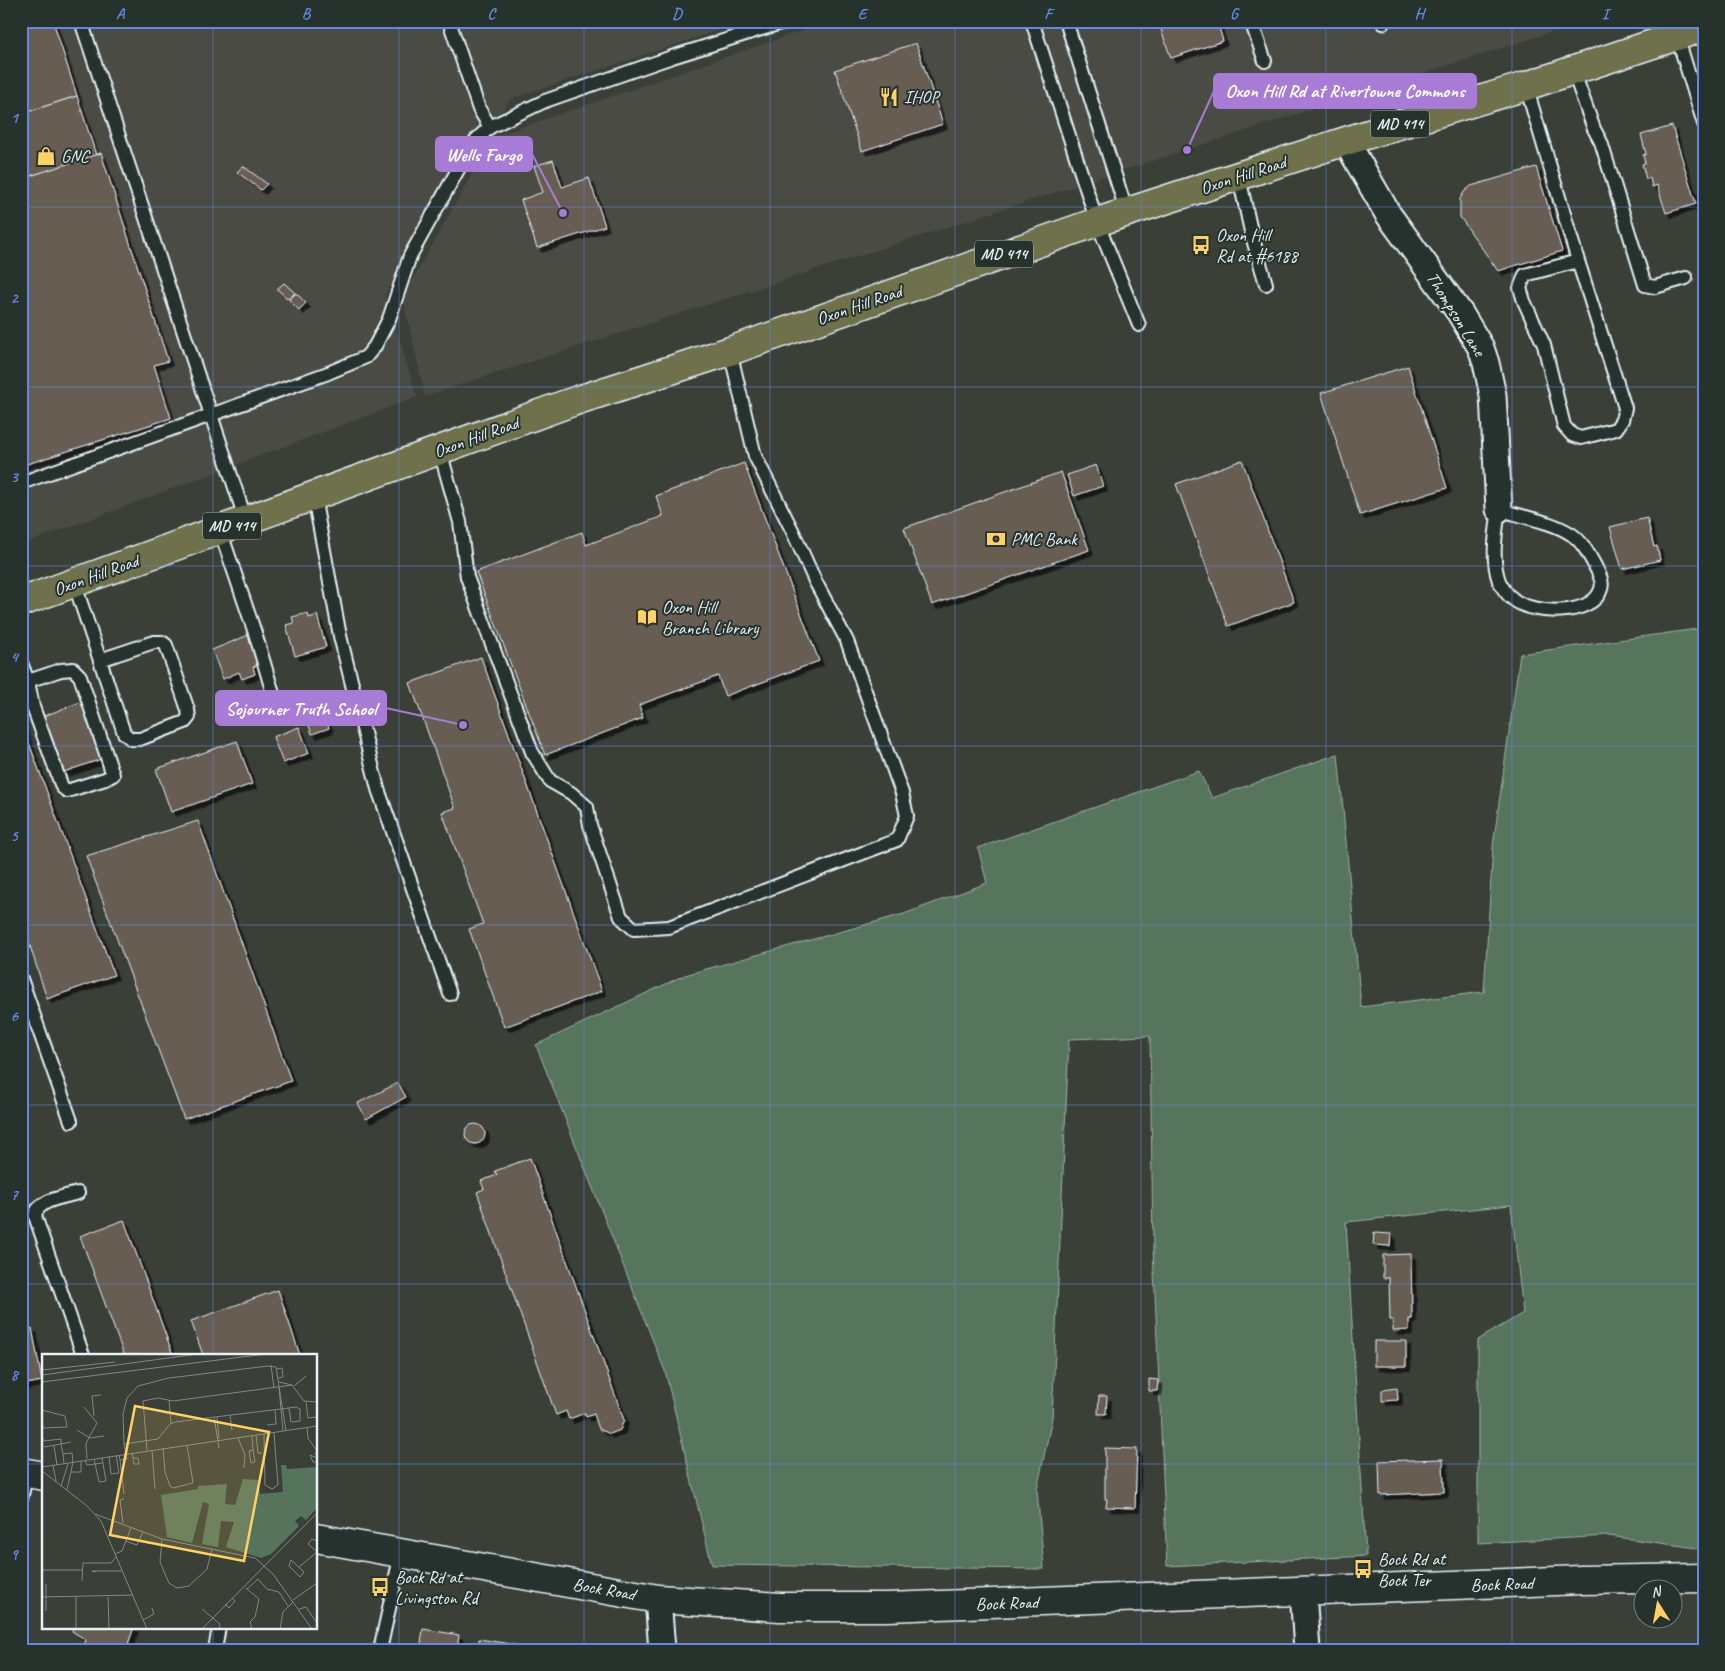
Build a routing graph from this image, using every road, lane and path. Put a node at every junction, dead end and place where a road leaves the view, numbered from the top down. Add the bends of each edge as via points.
1 (81, 21) edge
2 (449, 21) edge
3 (787, 21) edge
4 (1032, 21) edge
5 (1066, 21) edge
6 (1251, 21) edge
7 (1704, 27) edge
8 (1677, 36) junction
9 (1265, 61) dead end
10 (1573, 70) junction
11 (1526, 86) junction
12 (1704, 124) edge
13 (490, 127) junction
14 (1346, 141) junction
15 (1239, 177) junction
16 (1127, 213) junction
17 (1097, 222) junction
18 (1578, 261) junction
19 (1686, 278) dead end
20 (1266, 284) dead end
21 (1139, 325) dead end
22 (730, 350) junction
23 (212, 414) junction
24 (440, 450) junction
25 (21, 483) edge
26 (314, 497) junction
27 (1499, 509) junction
28 (246, 521) junction
29 (220, 530) junction
30 (74, 582) junction
31 (21, 602) edge
32 (100, 660) junction
33 (21, 663) edge
34 (25, 682) edge
35 (272, 690) dead end
36 (21, 979) edge
37 (450, 994) dead end
38 (71, 1121) dead end
39 (78, 1193) dead end
40 (83, 1354) edge
41 (31, 1474) edge
42 (21, 1499) edge
43 (318, 1538) edge
44 (401, 1553) junction
45 (1704, 1578) edge
46 (1303, 1591) junction
47 (658, 1599) junction
48 (219, 1628) edge
49 (214, 1650) edge
50 (380, 1650) edge
51 (662, 1650) edge
52 (1307, 1650) edge

1 - 23 lane
2 - 13 lane via 479,109
3 - 13 lane via 545,101
4 - 17 lane
5 - 16 lane
6 - 9 lane
7 - 8 main road, Oxon Hill Road / MD 414
8 - 10 main road, Oxon Hill Road / MD 414
8 - 12 lane
10 - 11 main road, Oxon Hill Road / MD 414
10 - 19 lane via 1601,142 1645,285 1655,287
11 - 14 main road, Oxon Hill Road / MD 414
11 - 18 lane
13 - 23 lane via 477,139 460,166 410,256 389,319 366,357
14 - 15 main road, Oxon Hill Road / MD 414
14 - 27 street, Thompson Lane via 1388,214 1481,348 1494,404
15 - 16 main road, Oxon Hill Road / MD 414
15 - 20 lane
16 - 17 main road, Oxon Hill Road / MD 414
17 - 21 lane
17 - 22 main road, Oxon Hill Road / MD 414
18 - 18 lane via 1525,275 1520,288 1544,345 1564,426 1572,435 1581,438 1616,428 1625,408
22 - 24 main road, Oxon Hill Road / MD 414
22 - 24 lane via 755,456 847,641 902,793 906,816 897,840 669,927 634,929 621,917 587,807 571,793 550,782 532,752 467,577 460,522
23 - 25 lane
23 - 28 lane
24 - 26 main road, Oxon Hill Road / MD 414
26 - 28 main road, Oxon Hill Road / MD 414
26 - 37 lane via 340,636 378,789
27 - 27 lane via 1555,525 1573,534 1600,576 1602,588 1596,597 1584,606 1568,610 1531,608 1513,600 1499,581 1495,562
28 - 29 main road, Oxon Hill Road / MD 414
29 - 30 main road, Oxon Hill Road / MD 414
29 - 35 lane
30 - 31 main road, Oxon Hill Road / MD 414
30 - 32 lane
32 - 32 lane via 124,733 131,739 140,739 185,722 188,710 166,645 162,642
33 - 34 lane
34 - 34 lane via 61,670 73,669 80,676 112,775 68,791 62,787
36 - 38 lane
39 - 40 lane via 41,1205 35,1216
41 - 42 lane
43 - 44 main road, Bock Road
44 - 47 main road, Bock Road
44 - 50 lane
45 - 46 main road, Bock Road
46 - 47 main road, Bock Road via 888,1607 780,1606
46 - 52 street
47 - 51 street
48 - 49 lane

